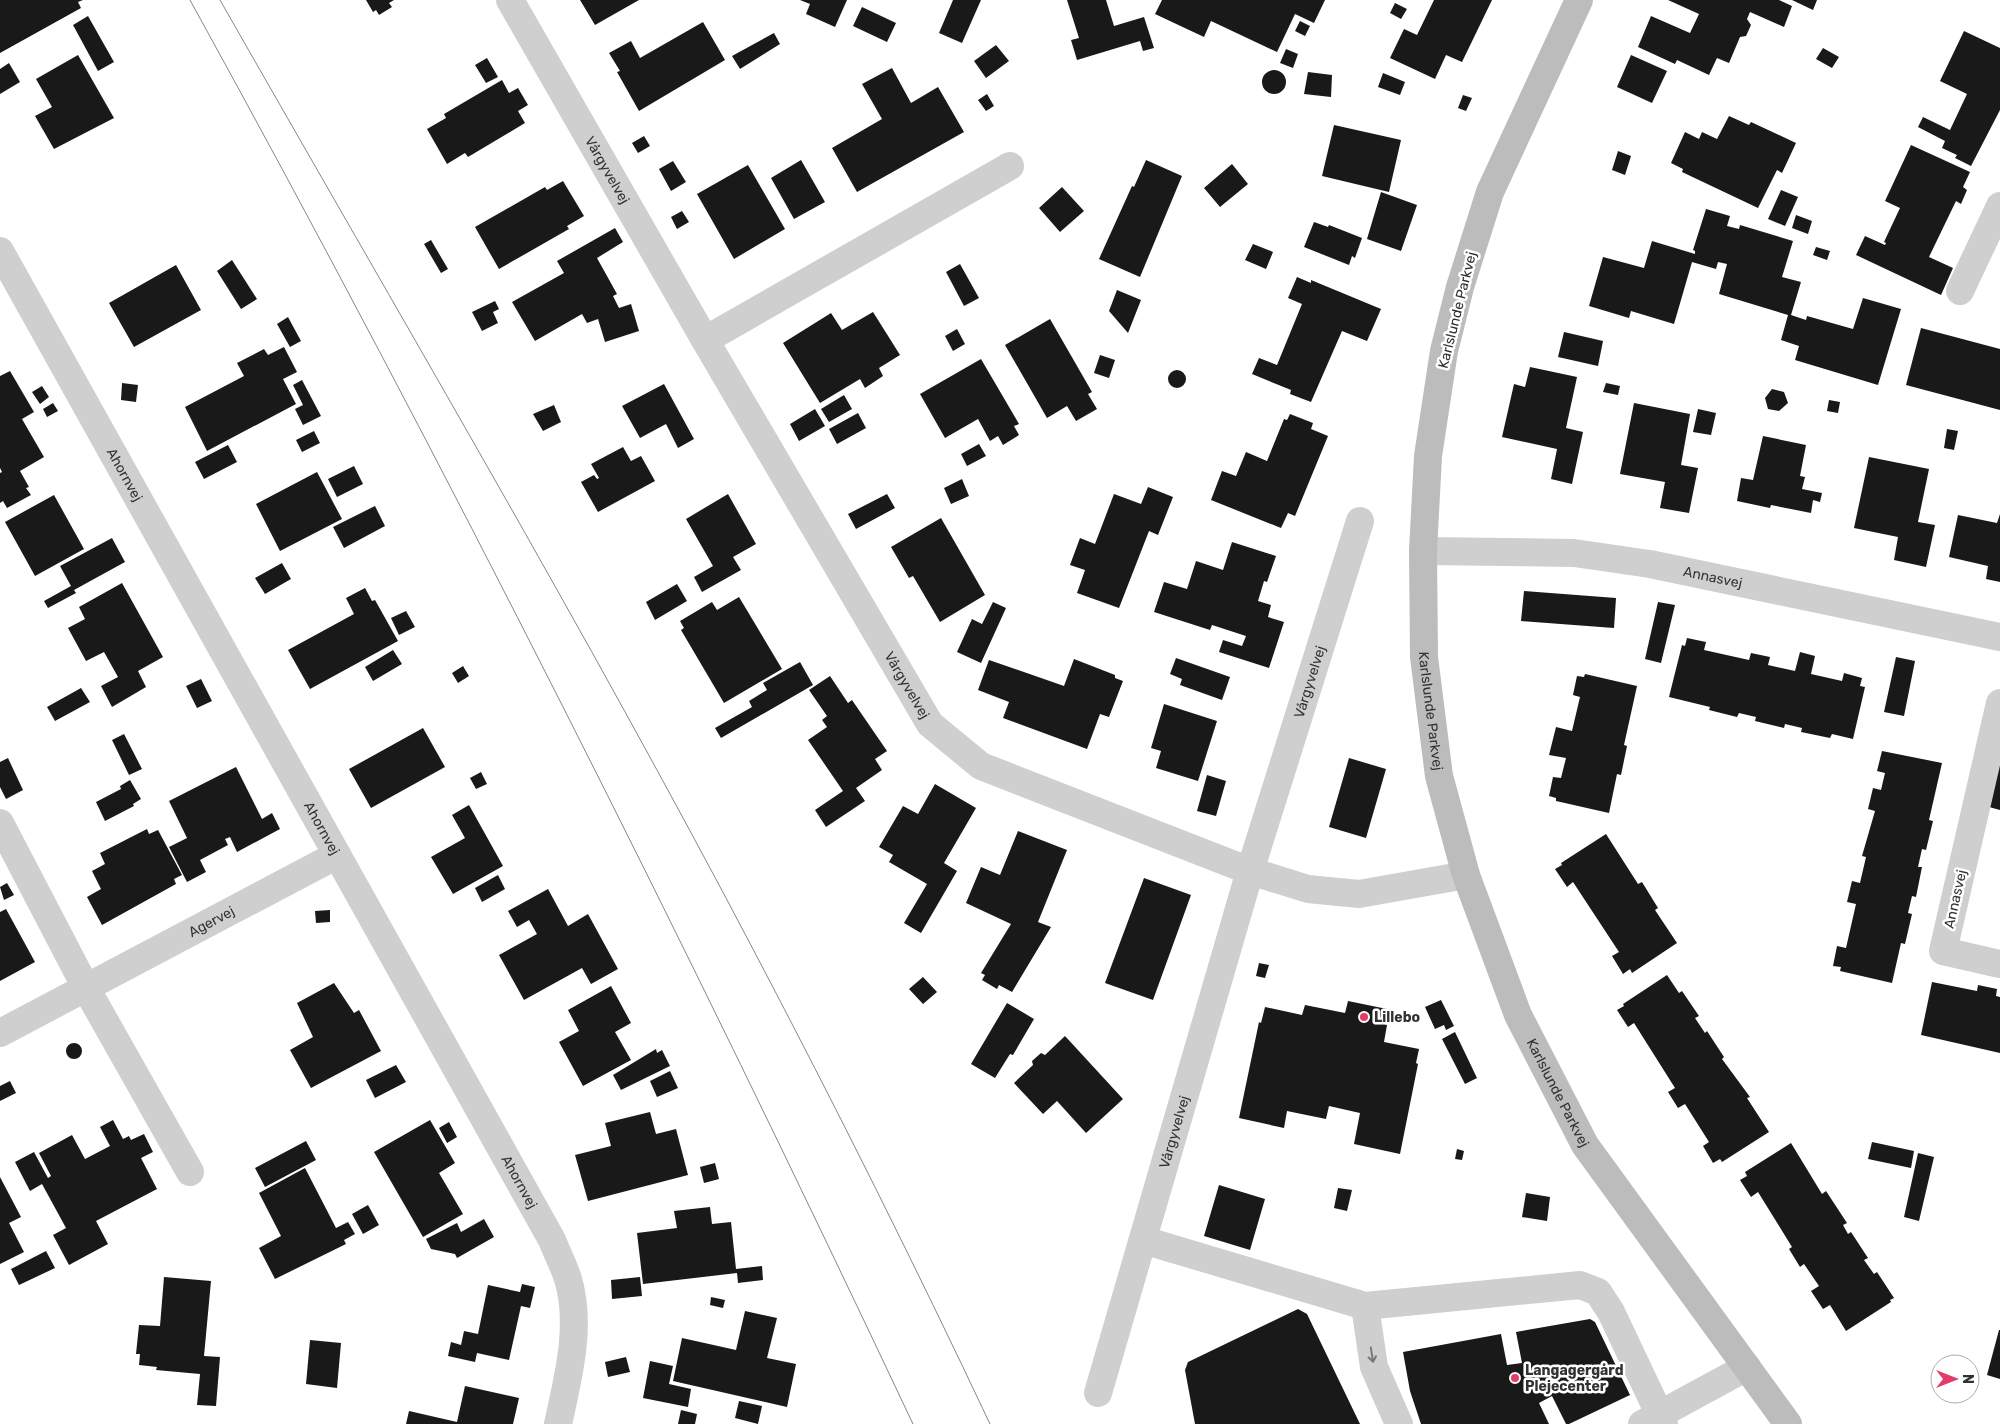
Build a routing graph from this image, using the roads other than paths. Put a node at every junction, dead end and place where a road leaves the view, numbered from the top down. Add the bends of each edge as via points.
1 (510, 0) edge
2 (1579, 0) edge
3 (1010, 166) dead end
4 (2000, 206) edge
5 (2, 258) edge
6 (1960, 291) dead end
7 (705, 340) junction
8 (1360, 521) dead end
9 (1423, 551) junction
10 (2000, 636) edge
11 (2000, 703) edge
12 (0, 823) edge
13 (337, 855) junction
14 (1250, 871) junction
15 (1466, 876) junction
16 (2000, 964) edge
17 (86, 988) junction
18 (0, 1033) edge
19 (190, 1172) dead end
20 (1143, 1240) junction
21 (1365, 1306) junction
22 (1747, 1367) junction
23 (1098, 1393) dead end
24 (1655, 1421) edge
25 (558, 1424) edge
26 (1399, 1424) edge
27 (1788, 1424) edge

1 - 7 street, Vårgyvelvej
2 - 9 street, Karlslunde Parkvej via 1490,192 1460,287 1444,351 1428,456
3 - 7 street
4 - 6 street
5 - 13 street, Ahornvej
7 - 14 street, Vårgyvelvej via 930,724 981,766
8 - 14 street, Vårgyvelvej
9 - 10 street, Annasvej via 1574,553 1650,564
9 - 15 street, Karlslunde Parkvej via 1424,657 1439,776
11 - 16 street, Annasvej via 1943,951
12 - 17 street
13 - 17 street, Agervej
13 - 25 street, Ahornvej via 552,1240 568,1280 573,1320 571,1365
14 - 15 street, Vårgyvelvej via 1308,889 1359,894
14 - 20 street, Vårgyvelvej
15 - 22 street, Karlslunde Parkvej via 1518,1015 1585,1145
17 - 18 street, Agervej
17 - 19 street
20 - 21 street
20 - 23 street, Vårgyvelvej
21 - 24 street via 1580,1285 1598,1292 1611,1312
21 -> 26 street via 1374,1367
22 - 24 street
22 - 27 street, Karlslunde Parkvej

